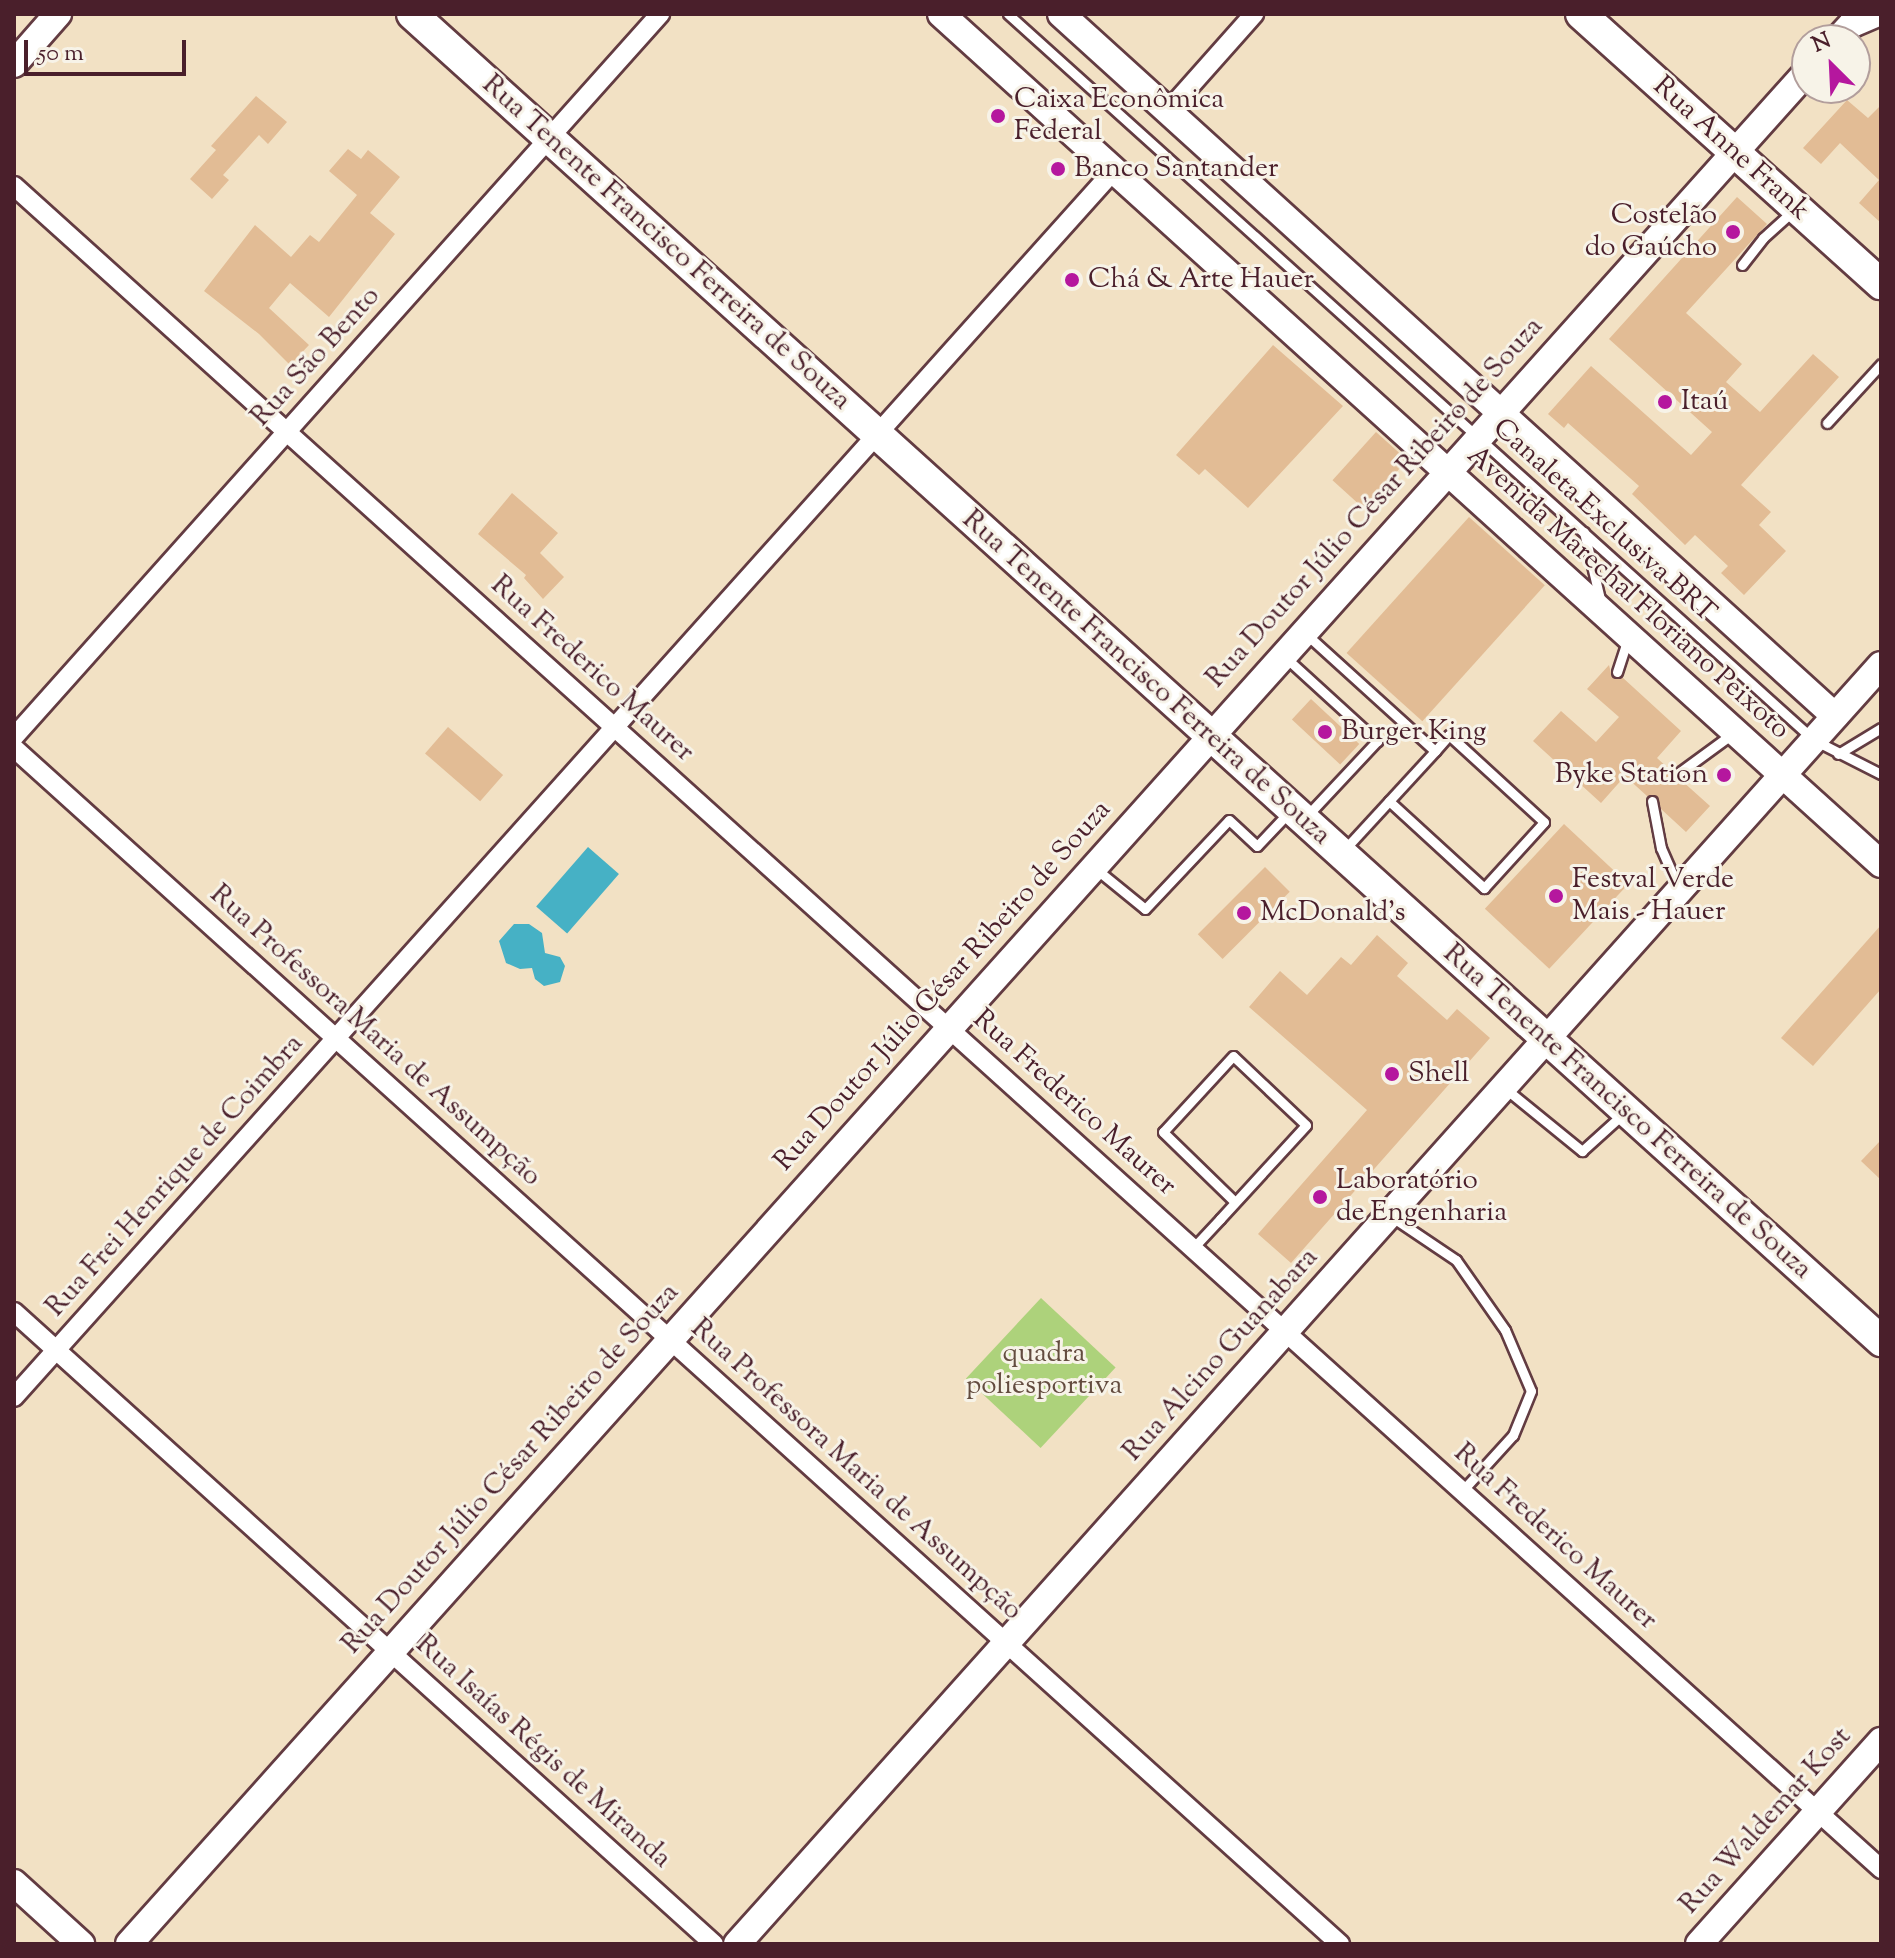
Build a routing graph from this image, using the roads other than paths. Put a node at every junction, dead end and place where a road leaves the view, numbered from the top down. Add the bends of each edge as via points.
1 (58, 14) edge
2 (412, 14) edge
3 (660, 14) edge
4 (941, 14) edge
5 (1008, 14) edge
6 (1061, 14) edge
7 (1254, 14) edge
8 (1581, 14) edge
9 (14, 64) edge
10 (1791, 89) edge
11 (1168, 111) junction
12 (549, 138) junction
13 (1733, 151) junction
14 (1114, 170) junction
15 (14, 186) edge
16 (1796, 208) junction
17 (1742, 265) dead end
18 (1881, 284) edge
19 (1881, 364) edge
20 (1500, 412) junction
21 (1827, 423) dead end
22 (287, 432) junction
23 (877, 435) junction
24 (1477, 437) junction
25 (1446, 471) junction
26 (1584, 532) junction
27 (1603, 613) junction
28 (1303, 631) junction
29 (1629, 636) junction
30 (1283, 654) junction
31 (1881, 665) edge
32 (1617, 672) dead end
33 (1841, 698) junction
34 (614, 727) junction
35 (1881, 728) edge
36 (1735, 732) junction
37 (1210, 735) junction
38 (14, 737) edge
39 (1814, 740) junction
40 (14, 748) edge
41 (1435, 751) junction
42 (1838, 754) junction
43 (1864, 768) junction
44 (1881, 774) edge
45 (1676, 775) dead end
46 (1782, 775) junction
47 (1881, 784) edge
48 (1389, 801) junction
49 (1652, 801) dead end
50 (1298, 814) junction
51 (1341, 854) junction
52 (1881, 864) edge
53 (1093, 867) junction
54 (1679, 891) junction
55 (948, 1028) junction
56 (336, 1038) junction
57 (1546, 1039) junction
58 (1503, 1087) junction
59 (1626, 1111) junction
60 (1235, 1202) junction
61 (1389, 1215) junction
62 (1193, 1248) junction
63 (14, 1312) edge
64 (1285, 1331) junction
65 (670, 1339) junction
66 (1881, 1341) edge
67 (56, 1350) junction
68 (14, 1397) edge
69 (1462, 1491) junction
70 (1006, 1643) junction
71 (390, 1652) junction
72 (1881, 1741) edge
73 (1818, 1811) junction
74 (1881, 1869) edge
75 (14, 1883) edge
76 (81, 1944) edge
77 (129, 1944) edge
78 (714, 1944) edge
79 (737, 1944) edge
80 (1340, 1944) edge
81 (1699, 1944) edge

1 - 9 main road
2 - 12 main road, Rua Tenente Francisco Ferreira de Souza
3 - 12 street, Rua São Bento
4 - 14 main road, Avenida Marechal Floriano Peixoto
5 - 24 lane, Canaleta Exclusiva BRT
6 - 11 main road, Avenida Marechal Floriano Peixoto
7 - 11 street
8 - 13 main road, Rua Anne Frank
10 - 13 main road, Rua Doutor Júlio César Ribeiro de Souza
11 - 20 main road, Avenida Marechal Floriano Peixoto
12 - 22 street, Rua São Bento
12 - 23 main road, Rua Tenente Francisco Ferreira de Souza
13 - 16 main road, Rua Anne Frank
13 - 20 main road, Rua Doutor Júlio César Ribeiro de Souza
14 - 23 street, Rua Frei Henrique de Coimbra
14 - 25 main road, Avenida Marechal Floriano Peixoto
15 - 22 street, Rua Frederico Maurer
16 - 17 lane
16 - 18 main road, Rua Anne Frank
19 - 21 lane
20 - 24 main road, Rua Doutor Júlio César Ribeiro de Souza
20 - 33 main road, Avenida Marechal Floriano Peixoto
22 - 34 street, Rua Frederico Maurer
22 - 38 street, Rua São Bento
23 - 34 street, Rua Frei Henrique de Coimbra
23 - 37 main road, Rua Tenente Francisco Ferreira de Souza
24 - 25 main road, Rua Doutor Júlio César Ribeiro de Souza
24 - 26 lane, Canaleta Exclusiva BRT
25 - 27 main road, Avenida Marechal Floriano Peixoto
25 - 28 main road, Rua Doutor Júlio César Ribeiro de Souza
26 - 27 lane
26 - 39 lane, Canaleta Exclusiva BRT
27 - 29 main road, Avenida Marechal Floriano Peixoto
28 - 30 main road, Rua Doutor Júlio César Ribeiro de Souza
28 - 41 lane
29 - 32 lane
29 - 36 main road, Avenida Marechal Floriano Peixoto
30 - 37 main road, Rua Doutor Júlio César Ribeiro de Souza
30 - 50 lane via 1377,741
31 - 33 main road, Rua Alcino Guanabara
33 - 39 main road, Rua Alcino Guanabara
34 - 55 street, Rua Frederico Maurer
34 - 56 street, Rua Frei Henrique de Coimbra
35 - 42 lane
36 - 45 lane
36 - 46 main road, Avenida Marechal Floriano Peixoto
37 - 50 main road, Rua Tenente Francisco Ferreira de Souza
37 - 53 main road, Rua Doutor Júlio César Ribeiro de Souza
39 - 42 lane, Canaleta Exclusiva BRT
39 - 46 main road, Rua Alcino Guanabara
40 - 56 street, Rua Professora Maria de Assumpção
41 - 48 lane
41 - 48 lane via 1449,735 1544,822 1484,888
42 - 43 lane, Canaleta Exclusiva BRT
43 - 44 lane
43 - 47 lane
46 - 52 main road, Avenida Marechal Floriano Peixoto
46 - 54 main road, Rua Alcino Guanabara
48 - 51 lane
49 - 54 lane via 1661,848
50 - 51 main road, Rua Tenente Francisco Ferreira de Souza
50 - 53 lane via 1257,846 1229,820 1145,909
51 - 57 main road, Rua Tenente Francisco Ferreira de Souza
53 - 55 main road, Rua Doutor Júlio César Ribeiro de Souza
54 - 57 main road, Rua Alcino Guanabara
55 - 62 street, Rua Frederico Maurer
55 - 65 main road, Rua Doutor Júlio César Ribeiro de Souza
56 - 65 street, Rua Professora Maria de Assumpção
56 - 67 street, Rua Frei Henrique de Coimbra
57 - 58 main road, Rua Alcino Guanabara
57 - 59 main road, Rua Tenente Francisco Ferreira de Souza
58 - 59 lane via 1582,1151
58 - 61 main road, Rua Alcino Guanabara
59 - 66 main road, Rua Tenente Francisco Ferreira de Souza
60 - 60 lane via 1306,1125 1233,1056 1163,1132
60 - 62 lane
61 - 64 main road, Rua Alcino Guanabara
61 - 69 lane via 1456,1260 1505,1330 1531,1391 1513,1435
62 - 64 street, Rua Frederico Maurer
63 - 67 street, Rua Isaías Régis de Miranda
64 - 69 street, Rua Frederico Maurer
64 - 70 main road, Rua Alcino Guanabara
65 - 70 street, Rua Professora Maria de Assumpção
65 - 71 main road, Rua Doutor Júlio César Ribeiro de Souza
67 - 68 street, Rua Frei Henrique de Coimbra
67 - 71 street, Rua Isaías Régis de Miranda
69 - 73 street, Rua Frederico Maurer
70 - 79 main road, Rua Alcino Guanabara
70 - 80 street, Rua Professora Maria de Assumpção
71 - 77 main road, Rua Doutor Júlio César Ribeiro de Souza
71 - 78 street, Rua Isaías Régis de Miranda
72 - 73 main road, Rua Waldemar Kost
73 - 74 street, Rua Frederico Maurer
73 - 81 main road, Rua Waldemar Kost
75 - 76 main road

